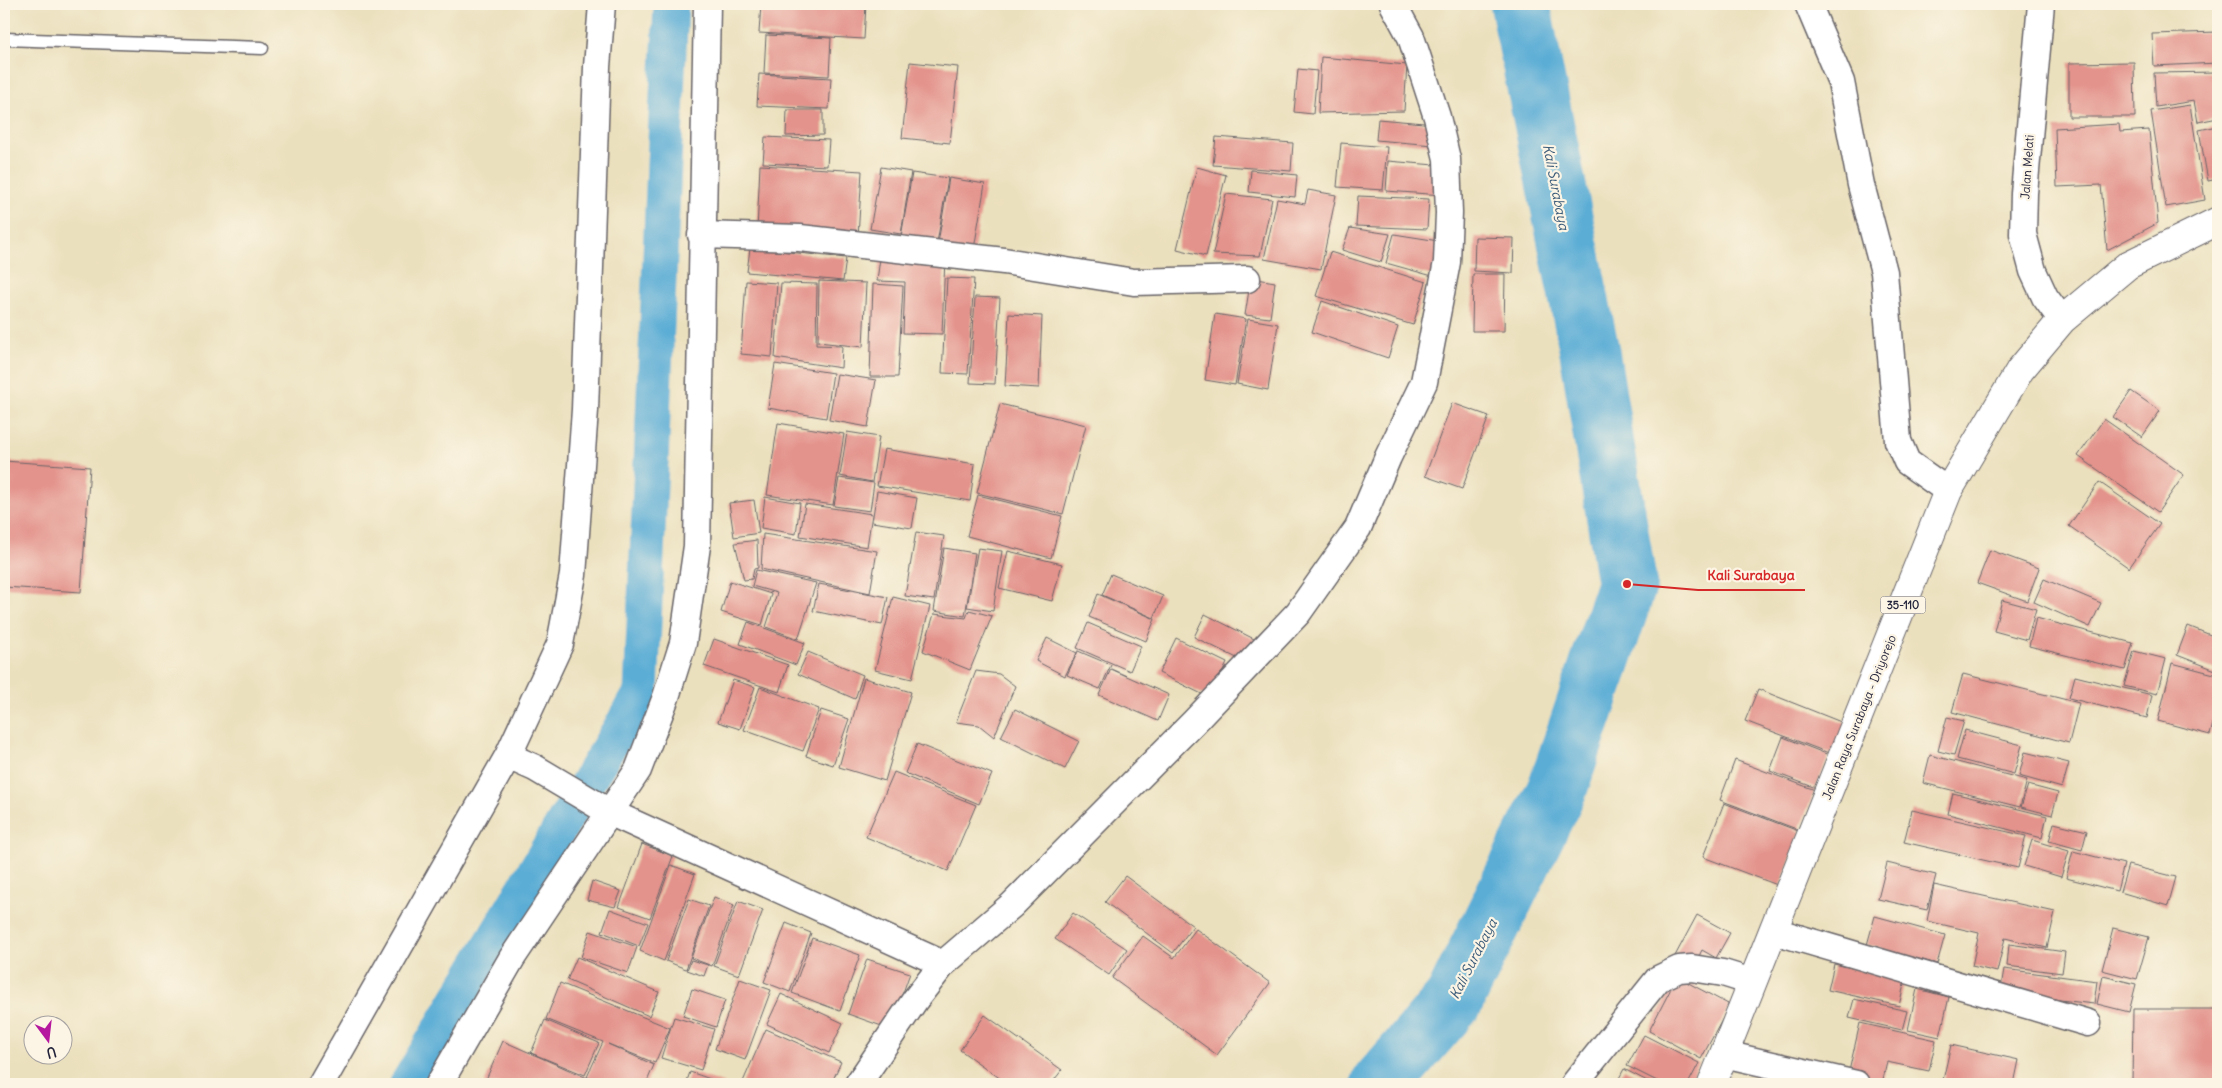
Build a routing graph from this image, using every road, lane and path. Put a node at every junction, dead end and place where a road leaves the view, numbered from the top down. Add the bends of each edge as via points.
1 (602, 4) edge
2 (706, 4) edge
3 (1393, 4) edge
4 (1808, 4) edge
5 (2041, 4) edge
6 (4, 39) edge
7 (262, 48) dead end
8 (2218, 221) edge
9 (701, 235) junction
10 (1247, 280) dead end
11 (2062, 320) junction
12 (1948, 491) junction
13 (508, 756) junction
14 (600, 808) junction
15 (1774, 931) junction
16 (943, 964) junction
17 (1752, 982) junction
18 (2088, 1023) dead end
19 (1724, 1054) junction
20 (321, 1084) edge
21 (439, 1084) edge
22 (858, 1084) edge
23 (1574, 1084) edge
24 (1712, 1084) edge
25 (1856, 1084) edge

1 - 13 street via 585,410 573,575 560,644
2 - 9 street
3 - 16 street via 1411,37 1437,118 1447,159 1450,213 1446,262 1424,382 1358,528 1298,613 1012,905
4 - 12 street via 1841,82 1884,272 1898,441 1907,462
5 - 11 street, Jalan Melati via 2024,193 2024,234 2033,271 2045,298
6 - 7 lane
8 - 11 main road, Jalan Raya Surabaya - Driyorejo / 35-110 via 2128,265
9 - 10 street via 800,238 1004,261 1134,282
9 - 14 street via 697,546 683,643 638,770
11 - 12 main road, Jalan Raya Surabaya - Driyorejo / 35-110 via 2020,370
12 - 15 main road, Jalan Raya Surabaya - Driyorejo / 35-110
13 - 14 street
13 - 20 street
14 - 16 street
14 - 21 street
15 - 17 main road, Jalan Raya Surabaya - Driyorejo / 35-110
15 - 18 street
16 - 22 street
17 - 19 main road, Jalan Raya Surabaya - Driyorejo / 35-110
17 - 23 street via 1692,968 1668,973 1650,987
19 - 24 main road, Jalan Raya Surabaya - Driyorejo / 35-110
19 - 25 street

